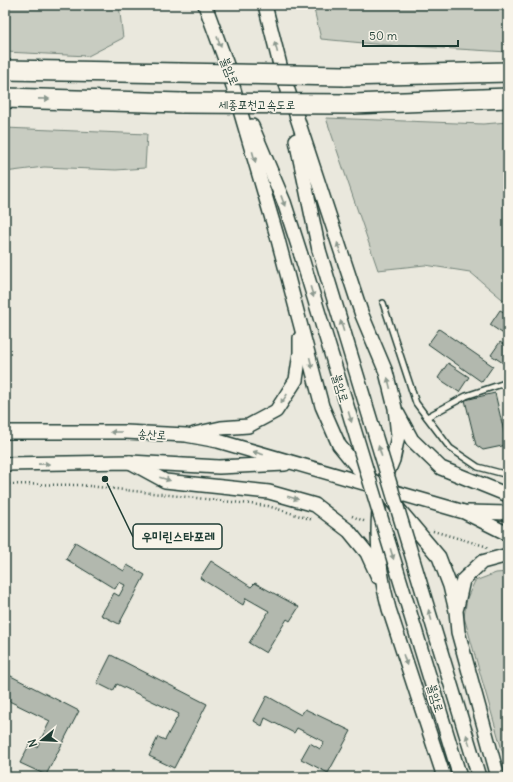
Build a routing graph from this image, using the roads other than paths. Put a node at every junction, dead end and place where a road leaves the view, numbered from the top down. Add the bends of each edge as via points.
1 (206, 5) edge
2 (266, 5) edge
3 (227, 66) junction
4 (5, 70) edge
5 (508, 72) edge
6 (284, 78) junction
7 (5, 98) edge
8 (508, 98) edge
9 (383, 303) dead end
10 (301, 322) junction
11 (508, 382) edge
12 (395, 408) junction
13 (427, 417) junction
14 (5, 432) edge
15 (186, 435) junction
16 (130, 462) junction
17 (5, 464) edge
18 (295, 464) junction
19 (508, 475) edge
20 (381, 488) junction
21 (508, 495) edge
22 (464, 512) junction
23 (508, 513) edge
24 (508, 534) edge
25 (508, 555) edge
26 (382, 585) junction
27 (456, 611) junction
28 (444, 777) edge
29 (460, 777) edge
30 (479, 777) edge
31 (498, 777) edge

1 -> 3 street, 불암로
6 -> 2 street, 불암로
3 -> 10 street
3 -> 29 street, 불암로, bridge via 284,202
4 - 5 highway, bridge via 344,76
12 -> 6 street via 386,372 362,315
30 -> 6 street, 불암로, bridge via 319,250
7 -> 8 highway, 세종포천고속도로, bridge via 353,104
9 - 13 lane via 416,403
10 -> 15 street via 296,380 276,412 248,426
10 -> 20 street via 322,406 340,445 357,467
11 - 13 lane via 466,396
12 - 20 street via 398,436 393,460
12 - 21 street via 412,440 441,468
13 - 19 lane via 450,448 478,467
15 -> 14 street, 송산로 via 126,432
18 -> 15 street, 송산로 via 218,441
17 -> 16 street, 송산로
16 - 18 street, 송산로 via 219,468
16 -> 26 street via 165,481 269,492 315,505 349,531 366,553
18 - 20 street, 송산로
20 - 22 street, 송산로
20 - 26 street via 377,527
20 - 27 street via 439,557
22 - 23 street, 송산로
22 - 24 street, 송산로
25 - 27 street via 482,562 463,580
26 -> 28 street
27 - 31 street via 458,632

